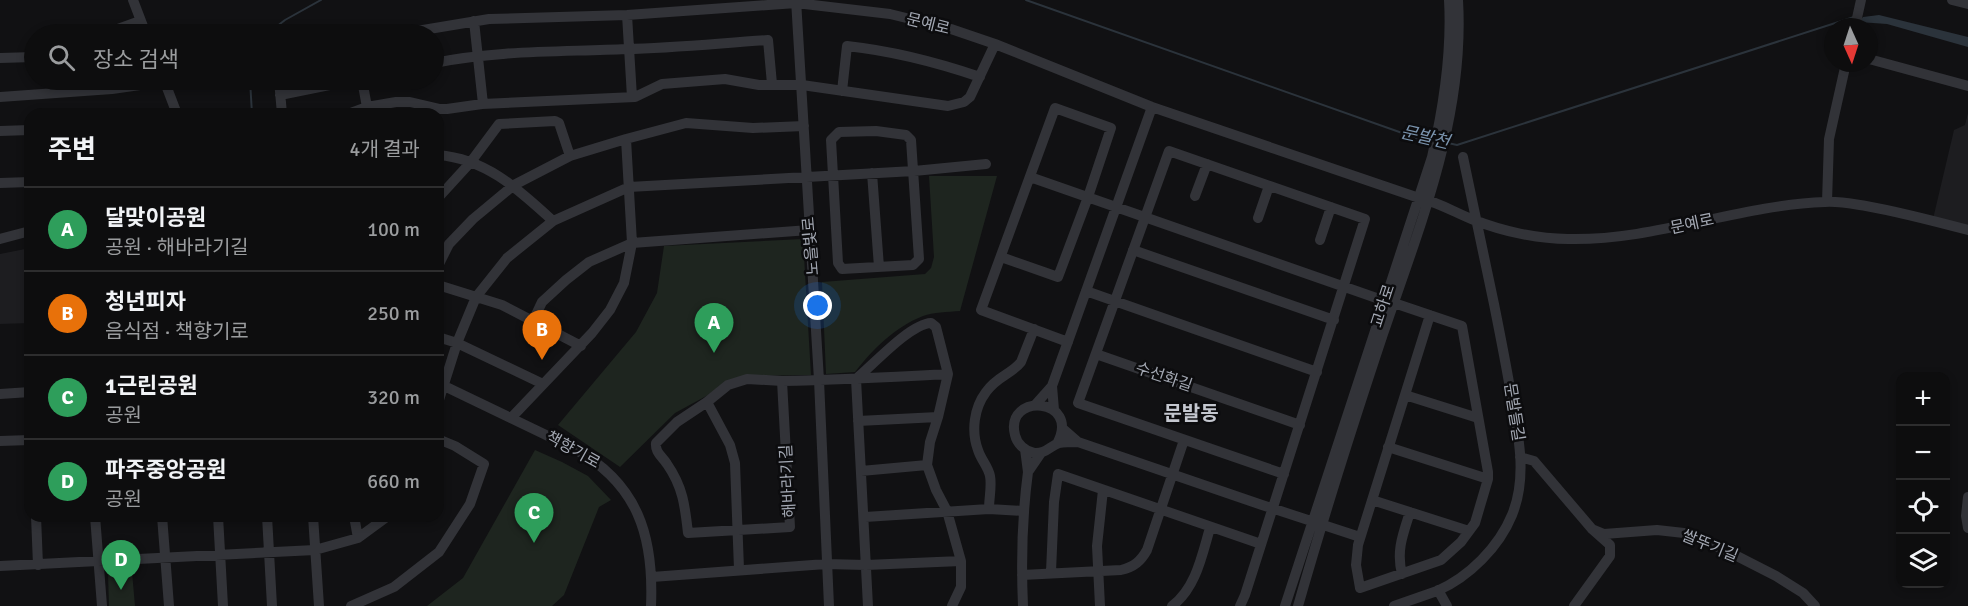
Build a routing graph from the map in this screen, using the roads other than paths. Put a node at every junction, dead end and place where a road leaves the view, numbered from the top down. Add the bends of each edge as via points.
1 (133, 0) edge
2 (1449, 0) edge
3 (1458, 0) edge
4 (1861, 0) edge
5 (1952, 0) edge
6 (796, 2) edge
7 (1968, 4) edge
8 (627, 15) junction
9 (1857, 18) edge
10 (140, 21) junction
11 (474, 21) junction
12 (132, 24) edge
13 (141, 24) edge
14 (444, 26) edge
15 (995, 44) junction
16 (629, 49) junction
17 (477, 56) junction
18 (24, 57) edge
19 (0, 58) edge
20 (444, 61) edge
21 (1878, 61) edge
22 (1844, 72) edge
23 (980, 77) junction
24 (772, 84) junction
25 (802, 85) junction
26 (1968, 86) edge
27 (98, 90) edge
28 (171, 90) edge
29 (280, 90) edge
30 (305, 90) edge
31 (364, 90) edge
32 (842, 91) junction
33 (280, 95) junction
34 (0, 97) edge
35 (632, 97) junction
36 (483, 104) junction
37 (367, 107) joint
38 (1152, 107) junction
39 (175, 108) edge
40 (281, 108) edge
41 (435, 108) edge
42 (444, 109) edge
43 (804, 126) junction
44 (1443, 129) junction
45 (24, 130) edge
46 (0, 131) edge
47 (626, 139) junction
48 (444, 156) edge
49 (570, 156) junction
50 (1463, 157) dead end
51 (470, 163) junction
52 (986, 164) dead end
53 (1207, 164) junction
54 (914, 171) junction
55 (872, 174) junction
56 (834, 176) junction
57 (1030, 177) junction
58 (806, 178) junction
59 (24, 182) edge
60 (0, 183) edge
61 (514, 185) junction
62 (1269, 186) junction
63 (629, 187) junction
64 (444, 191) edge
65 (1195, 196) dead end
66 (1088, 197) junction
67 (1424, 199) junction
68 (1827, 202) junction
69 (1117, 207) junction
70 (1331, 207) junction
71 (1145, 217) junction
72 (1258, 218) dead end
73 (553, 221) junction
74 (1477, 221) junction
75 (810, 230) junction
76 (1968, 230) edge
77 (24, 233) edge
78 (0, 239) edge
79 (1320, 240) dead end
80 (444, 242) edge
81 (632, 243) junction
82 (1133, 250) junction
83 (1001, 257) junction
84 (879, 267) junction
85 (1344, 286) junction
86 (444, 287) edge
87 (1086, 291) junction
88 (476, 297) junction
89 (1114, 302) junction
90 (1389, 302) junction
91 (1430, 315) junction
92 (1334, 320) junction
93 (533, 321) junction
94 (1034, 329) junction
95 (444, 339) edge
96 (1068, 342) junction
97 (457, 343) junction
98 (581, 346) junction
99 (1096, 354) junction
100 (1317, 372) junction
101 (948, 374) junction
102 (444, 376) edge
103 (856, 379) junction
104 (819, 380) junction
105 (782, 381) junction
106 (543, 384) junction
107 (444, 385) edge
108 (1052, 386) junction
109 (24, 392) edge
110 (0, 394) edge
111 (1405, 395) junction
112 (707, 402) junction
113 (1035, 405) junction
114 (1054, 410) junction
115 (512, 417) junction
116 (938, 417) junction
117 (1478, 418) junction
118 (858, 421) junction
119 (1300, 425) junction
120 (1062, 428) junction
121 (24, 440) edge
122 (0, 441) edge
123 (444, 441) edge
124 (1184, 441) junction
125 (1078, 442) junction
126 (1057, 444) junction
127 (1388, 447) junction
128 (1025, 449) junction
129 (1041, 453) junction
130 (1520, 457) junction
131 (927, 465) junction
132 (861, 471) junction
133 (1028, 472) junction
134 (1173, 474) junction
135 (1284, 474) junction
136 (1488, 480) junction
137 (1103, 490) junction
138 (1968, 497) edge
139 (1372, 500) junction
140 (989, 509) junction
141 (1272, 509) junction
142 (1161, 510) junction
143 (948, 511) junction
144 (1023, 512) junction
145 (1410, 512) junction
146 (865, 517) junction
147 (36, 522) edge
148 (95, 522) edge
149 (162, 522) edge
150 (218, 522) edge
151 (267, 522) edge
152 (314, 522) edge
153 (355, 522) edge
154 (380, 522) edge
155 (1318, 523) junction
156 (1210, 528) junction
157 (1968, 528) edge
158 (1592, 529) junction
159 (738, 530) junction
160 (1469, 531) junction
161 (1360, 537) junction
162 (358, 538) junction
163 (1261, 544) junction
164 (315, 550) junction
165 (269, 552) junction
166 (221, 554) junction
167 (164, 558) junction
168 (961, 561) junction
169 (98, 562) junction
170 (826, 564) junction
171 (38, 565) junction
172 (866, 565) junction
173 (0, 566) edge
174 (739, 569) junction
175 (1098, 571) junction
176 (1051, 572) junction
177 (1402, 574) junction
178 (1022, 575) junction
179 (652, 577) junction
180 (1438, 590) junction
181 (102, 606) edge
182 (169, 606) edge
183 (223, 606) edge
184 (272, 606) edge
185 (319, 606) edge
186 (351, 606) edge
187 (651, 606) edge
188 (829, 606) edge
189 (868, 606) edge
190 (952, 606) edge
191 (1023, 606) edge
192 (1100, 606) edge
193 (1172, 606) edge
194 (1240, 606) edge
195 (1285, 606) edge
196 (1298, 606) edge
197 (1394, 606) edge
198 (1447, 606) edge
199 (1575, 606) edge
200 (1815, 606) edge

1 - 10 street
2 - 44 street, 교하로
3 - 44 street, 교하로 via 1458,46
4 - 9 street
5 - 7 street
6 - 8 street, 문예로
6 - 15 street, 문예로 via 890,14
6 - 25 street, 노을빛로
8 - 11 street, 문예로
8 - 16 street
10 - 12 street
10 - 13 street
11 - 14 street, 문예로
11 - 17 street
15 - 23 street
15 - 38 street, 문예로
16 - 17 street
16 - 24 street via 768,40
16 - 35 street
17 - 20 street
17 - 36 street
18 - 19 street
21 - 26 street
22 - 68 street via 1828,139
23 - 32 street via 964,102 948,106
23 - 32 street via 918,58 847,46
24 - 25 street
24 - 35 street via 725,79 668,83
25 - 32 street
25 - 43 street, 노을빛로
27 - 34 street
28 - 39 street
29 - 33 street
30 - 33 street
31 - 37 street
33 - 40 street
35 - 36 street
36 - 42 street
37 - 41 street via 403,101
38 - 67 street, 문예로
38 - 69 street
43 - 47 street via 753,128 686,123
43 - 58 street, 노을빛로
44 - 67 street, 교하로
45 - 46 street
47 - 49 street
47 - 63 street
48 - 51 street
49 - 51 street via 555,121 499,124
49 - 61 street
50 - 74 street, 문발들길
51 - 61 street via 483,166
51 - 64 street
52 - 54 street
53 - 62 street
53 - 65 street
53 - 71 street via 1169,151
54 - 55 street
54 - 56 street via 911,140 906,135 839,132 831,140
54 - 84 street via 919,260 913,266
55 - 56 street
55 - 84 street
56 - 58 street
56 - 84 street via 838,263 842,269
57 - 66 street
57 - 66 street via 1055,108 1111,128
57 - 83 street
58 - 63 street
58 - 75 street, 노을빛로
59 - 60 street
61 - 73 street
61 - 80 street
62 - 70 street
62 - 72 street
63 - 73 street
63 - 81 street
66 - 69 street
66 - 83 street via 1058,277
67 - 74 street, 문예로
67 - 90 street, 교하로
68 - 74 street, 문예로 via 1781,206 1598,239 1538,236
68 - 76 street, 문예로 via 1889,210
69 - 71 street
69 - 87 street
70 - 79 street
70 - 85 street via 1365,219
71 - 82 street
71 - 85 street
73 - 88 street via 507,258
74 - 130 street, 문발들길 via 1502,340
75 - 81 street
75 - 104 street, 노을빛로
77 - 78 street
81 - 93 street via 589,262 566,280 542,302
81 - 98 street via 624,283 610,310
82 - 89 street
82 - 92 street
83 - 94 street via 981,310
85 - 90 street
85 - 92 street
86 - 88 street
87 - 89 street
87 - 96 street
88 - 93 street
88 - 97 street
89 - 99 street
89 - 100 street
90 - 91 street
90 - 155 street, 교하로
91 - 111 street
91 - 117 street via 1462,326
92 - 100 street
93 - 98 street
94 - 96 street
94 - 140 street via 1022,362 990,386 976,412 975,438 991,482
95 - 97 street
96 - 108 street
97 - 102 street
97 - 106 street
98 - 106 street
99 - 119 street, 수선화길
99 - 124 street via 1078,403
100 - 119 street
101 - 103 street, 해바라기길
101 - 103 street via 936,327 925,323 907,333
101 - 116 street
103 - 104 street, 해바라기길
103 - 118 street
104 - 105 street, 해바라기길
104 - 170 street, 노을빛로
105 - 112 street, 해바라기길 via 747,379 728,386
105 - 159 street, 해바라기길 via 790,527
106 - 115 street
107 - 115 street, 책향기로
108 - 113 street
108 - 114 street
109 - 110 street
111 - 117 street
111 - 127 street
112 - 159 street via 735,463
112 - 159 street, 해바라기길 via 677,422 656,443 656,450 667,462 683,495 688,533
113 - 114 street
113 - 128 street via 1023,410 1014,422 1016,439
114 - 120 street
115 - 179 street, 책향기로 via 607,469 638,514
116 - 118 street
116 - 131 street
117 - 136 street
118 - 132 street
119 - 135 street
120 - 125 street
120 - 126 street
121 - 122 street
123 - 186 street via 484,464 470,504 439,552 394,588
124 - 134 street
124 - 135 street
125 - 126 street
125 - 134 street
126 - 129 street
127 - 136 street
127 - 139 street
128 - 129 street
128 - 133 street
129 - 133 street
130 - 158 street via 1534,461
130 - 180 street, 문발들길 via 1519,496 1503,532 1469,572
131 - 132 street
131 - 143 street
132 - 146 street
133 - 144 street
134 - 141 street
134 - 142 street
135 - 141 street
136 - 160 street
137 - 142 street
137 - 175 street via 1097,530
137 - 176 street via 1058,474
138 - 157 street
139 - 145 street
139 - 161 street
140 - 143 street
140 - 144 street
141 - 155 street
141 - 163 street
142 - 156 street
142 - 175 street via 1148,550 1140,561 1130,568
143 - 146 street
143 - 168 street
144 - 178 street
145 - 160 street
145 - 177 street via 1398,554
146 - 172 street
147 - 171 street
148 - 169 street
149 - 167 street
150 - 166 street
151 - 165 street
152 - 164 street
153 - 162 street
154 - 162 street
155 - 161 street
155 - 195 street, 교하로
155 - 196 street, 교하로
156 - 163 street
156 - 193 street via 1193,579
158 - 199 street via 1610,545 1610,556
158 - 200 street, 쌀뚜기길 via 1604,534 1657,530 1684,533 1776,576
159 - 174 street
160 - 177 street via 1441,560
161 - 177 street via 1356,578 1360,588
162 - 164 street
163 - 194 street
164 - 165 street
164 - 185 street
165 - 166 street
165 - 184 street
166 - 167 street
166 - 183 street
167 - 169 street
167 - 182 street
168 - 172 street
168 - 190 street via 960,587
169 - 171 street
169 - 181 street
170 - 172 street
170 - 174 street
170 - 188 street, 노을빛로
171 - 173 street
172 - 189 street
174 - 179 street
175 - 176 street
175 - 192 street
176 - 178 street
178 - 191 street
179 - 187 street, 책향기로
180 - 197 street, 문발들길
180 - 198 street

